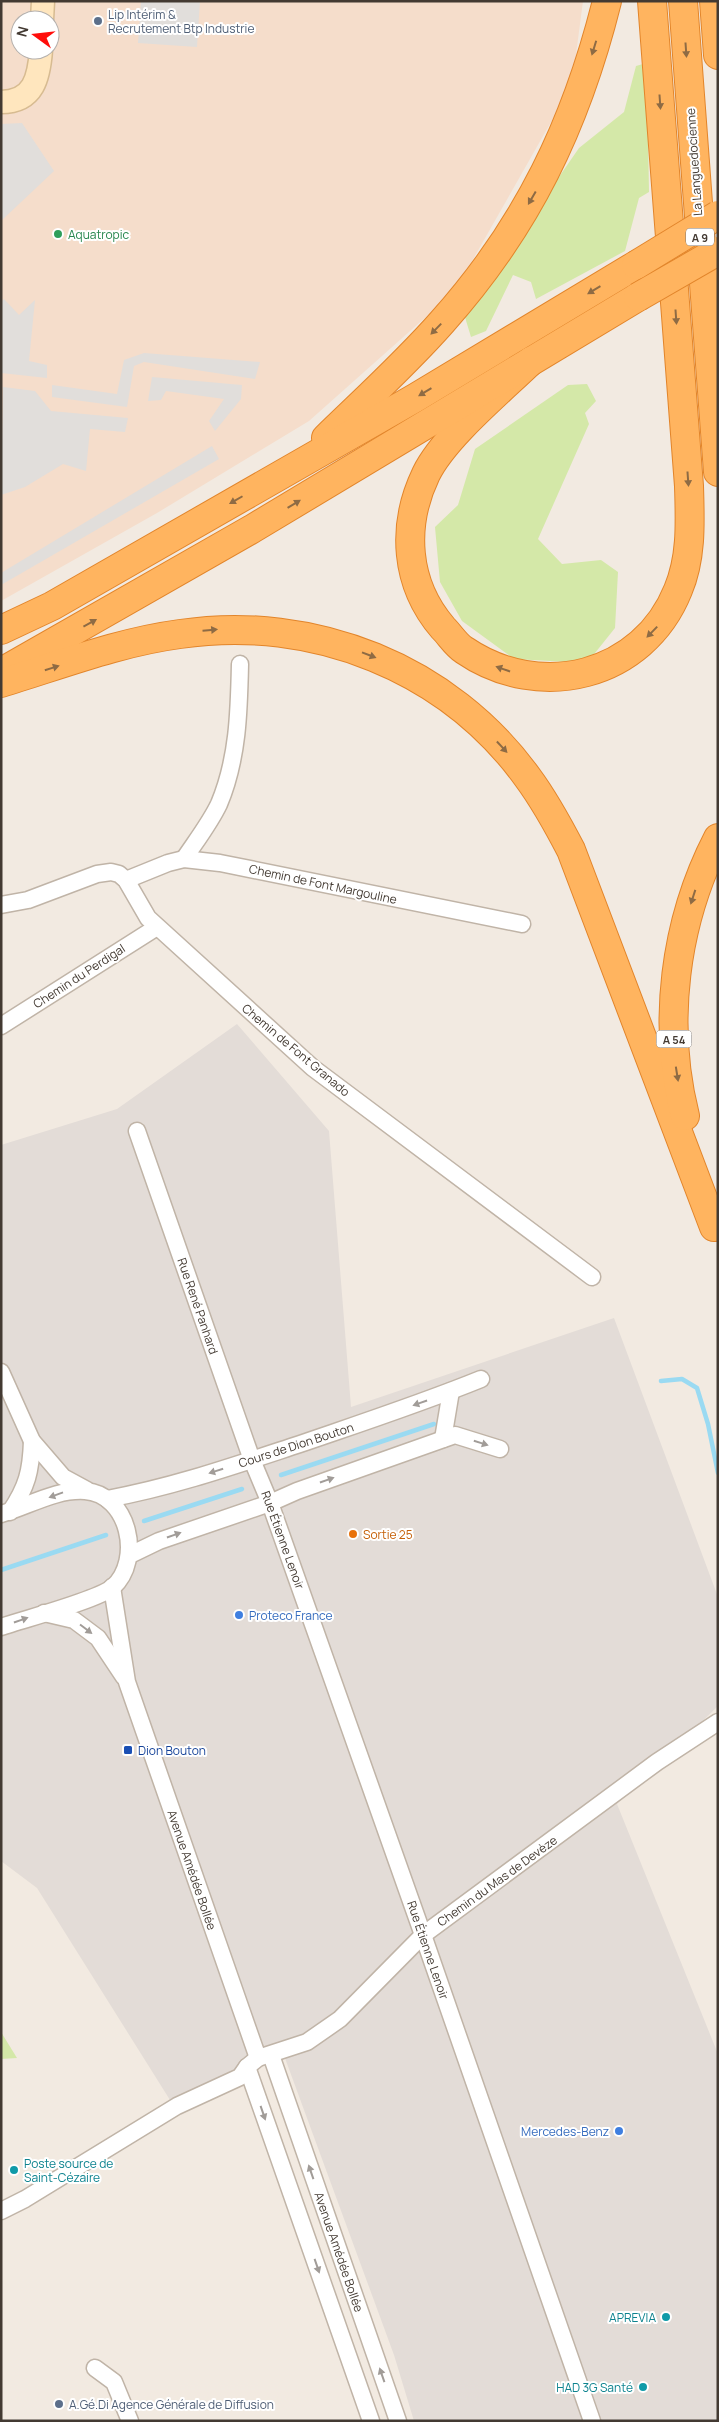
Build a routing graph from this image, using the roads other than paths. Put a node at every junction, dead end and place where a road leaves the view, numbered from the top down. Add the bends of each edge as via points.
1 (607, 1) edge
2 (652, 1) edge
3 (683, 1) edge
4 (714, 1) edge
5 (718, 55) edge
6 (40, 60) edge
7 (1, 102) edge
8 (718, 215) edge
9 (718, 251) edge
10 (531, 362) junction
11 (718, 472) edge
12 (278, 476) junction
13 (1, 630) edge
14 (240, 664) dead end
15 (1, 672) edge
16 (1, 683) edge
17 (714, 845) edge
18 (184, 859) junction
19 (126, 880) junction
20 (1, 905) edge
21 (522, 924) dead end
22 (157, 927) junction
23 (1, 1026) edge
24 (137, 1131) dead end
25 (716, 1234) edge
26 (592, 1277) dead end
27 (1, 1372) edge
28 (481, 1379) dead end
29 (451, 1392) junction
30 (443, 1439) junction
31 (32, 1441) junction
32 (500, 1449) dead end
33 (252, 1460) junction
34 (261, 1480) joint
35 (88, 1491) junction
36 (107, 1500) junction
37 (270, 1503) junction
38 (6, 1513) edge
39 (130, 1555) junction
40 (112, 1588) junction
41 (41, 1613) junction
42 (1, 1627) edge
43 (127, 1682) junction
44 (718, 1722) edge
45 (423, 1935) junction
46 (258, 2060) junction
47 (1, 2211) edge
48 (96, 2368) dead end
49 (130, 2421) edge
50 (371, 2421) edge
51 (398, 2421) edge
52 (592, 2421) edge

1 -> 12 highway via 569,122 542,180 497,253 415,350 319,445
2 -> 10 highway via 689,486 688,549 679,590 662,621 618,660 580,675 539,677 516,674 462,649 427,607 413,574 410,557 412,512 427,471 454,436
3 -> 11 highway, La Languedocienne / A 9
4 - 5 highway
6 - 7 street via 33,88 18,100
8 -> 12 highway, bridge via 416,398
9 - 10 highway, bridge
15 -> 10 highway via 260,524
12 -> 13 highway via 52,606
14 - 18 street via 234,759 218,804
16 -> 25 highway via 142,641 179,634 245,629 294,633 352,649 405,672 447,698 511,756 545,803 571,850
17 -> 25 highway, A 54 via 693,896 682,940 673,1029 681,1101
18 - 19 street, Chemin de Font Margouline
18 - 21 street, Chemin de Font Margouline via 220,863
19 - 20 street via 111,872 97,874 28,900
19 - 22 street, Chemin de Font Granado
22 - 23 street, Chemin du Perdigal
22 - 26 street, Chemin de Font Granado via 313,1068
24 - 33 street, Rue René Panhard
27 - 31 street
28 - 29 street, Cours de Dion Bouton
29 - 30 street
29 -> 33 street, Cours de Dion Bouton
30 -> 32 street via 455,1435
37 -> 30 street
31 - 35 street via 63,1477
31 - 38 street via 31,1472 21,1496
33 - 34 street, Rue René Panhard
33 -> 36 street, Cours de Dion Bouton via 150,1491
34 - 37 street, Rue Étienne Lenoir
35 - 36 street
35 -> 38 street via 64,1492
36 - 39 street via 121,1515 129,1533
39 -> 37 street via 158,1541
37 - 45 street, Rue Étienne Lenoir
39 - 40 street via 124,1573
40 - 41 street
40 - 43 street, Avenue Amédée Bollée
42 -> 41 street
41 -> 43 street, Avenue Amédée Bollée via 74,1620 98,1638
43 - 46 street, Avenue Amédée Bollée
44 - 45 street, Chemin du Mas de Devèze via 657,1762
45 - 46 street, Chemin du Mas de Devèze via 340,2019 306,2042
45 - 52 street, Rue Étienne Lenoir
46 - 47 street, Chemin du Mas de Devèze via 240,2077 177,2106
46 -> 50 street, Avenue Amédée Bollée
51 -> 46 street, Avenue Amédée Bollée
48 - 49 street via 114,2382

